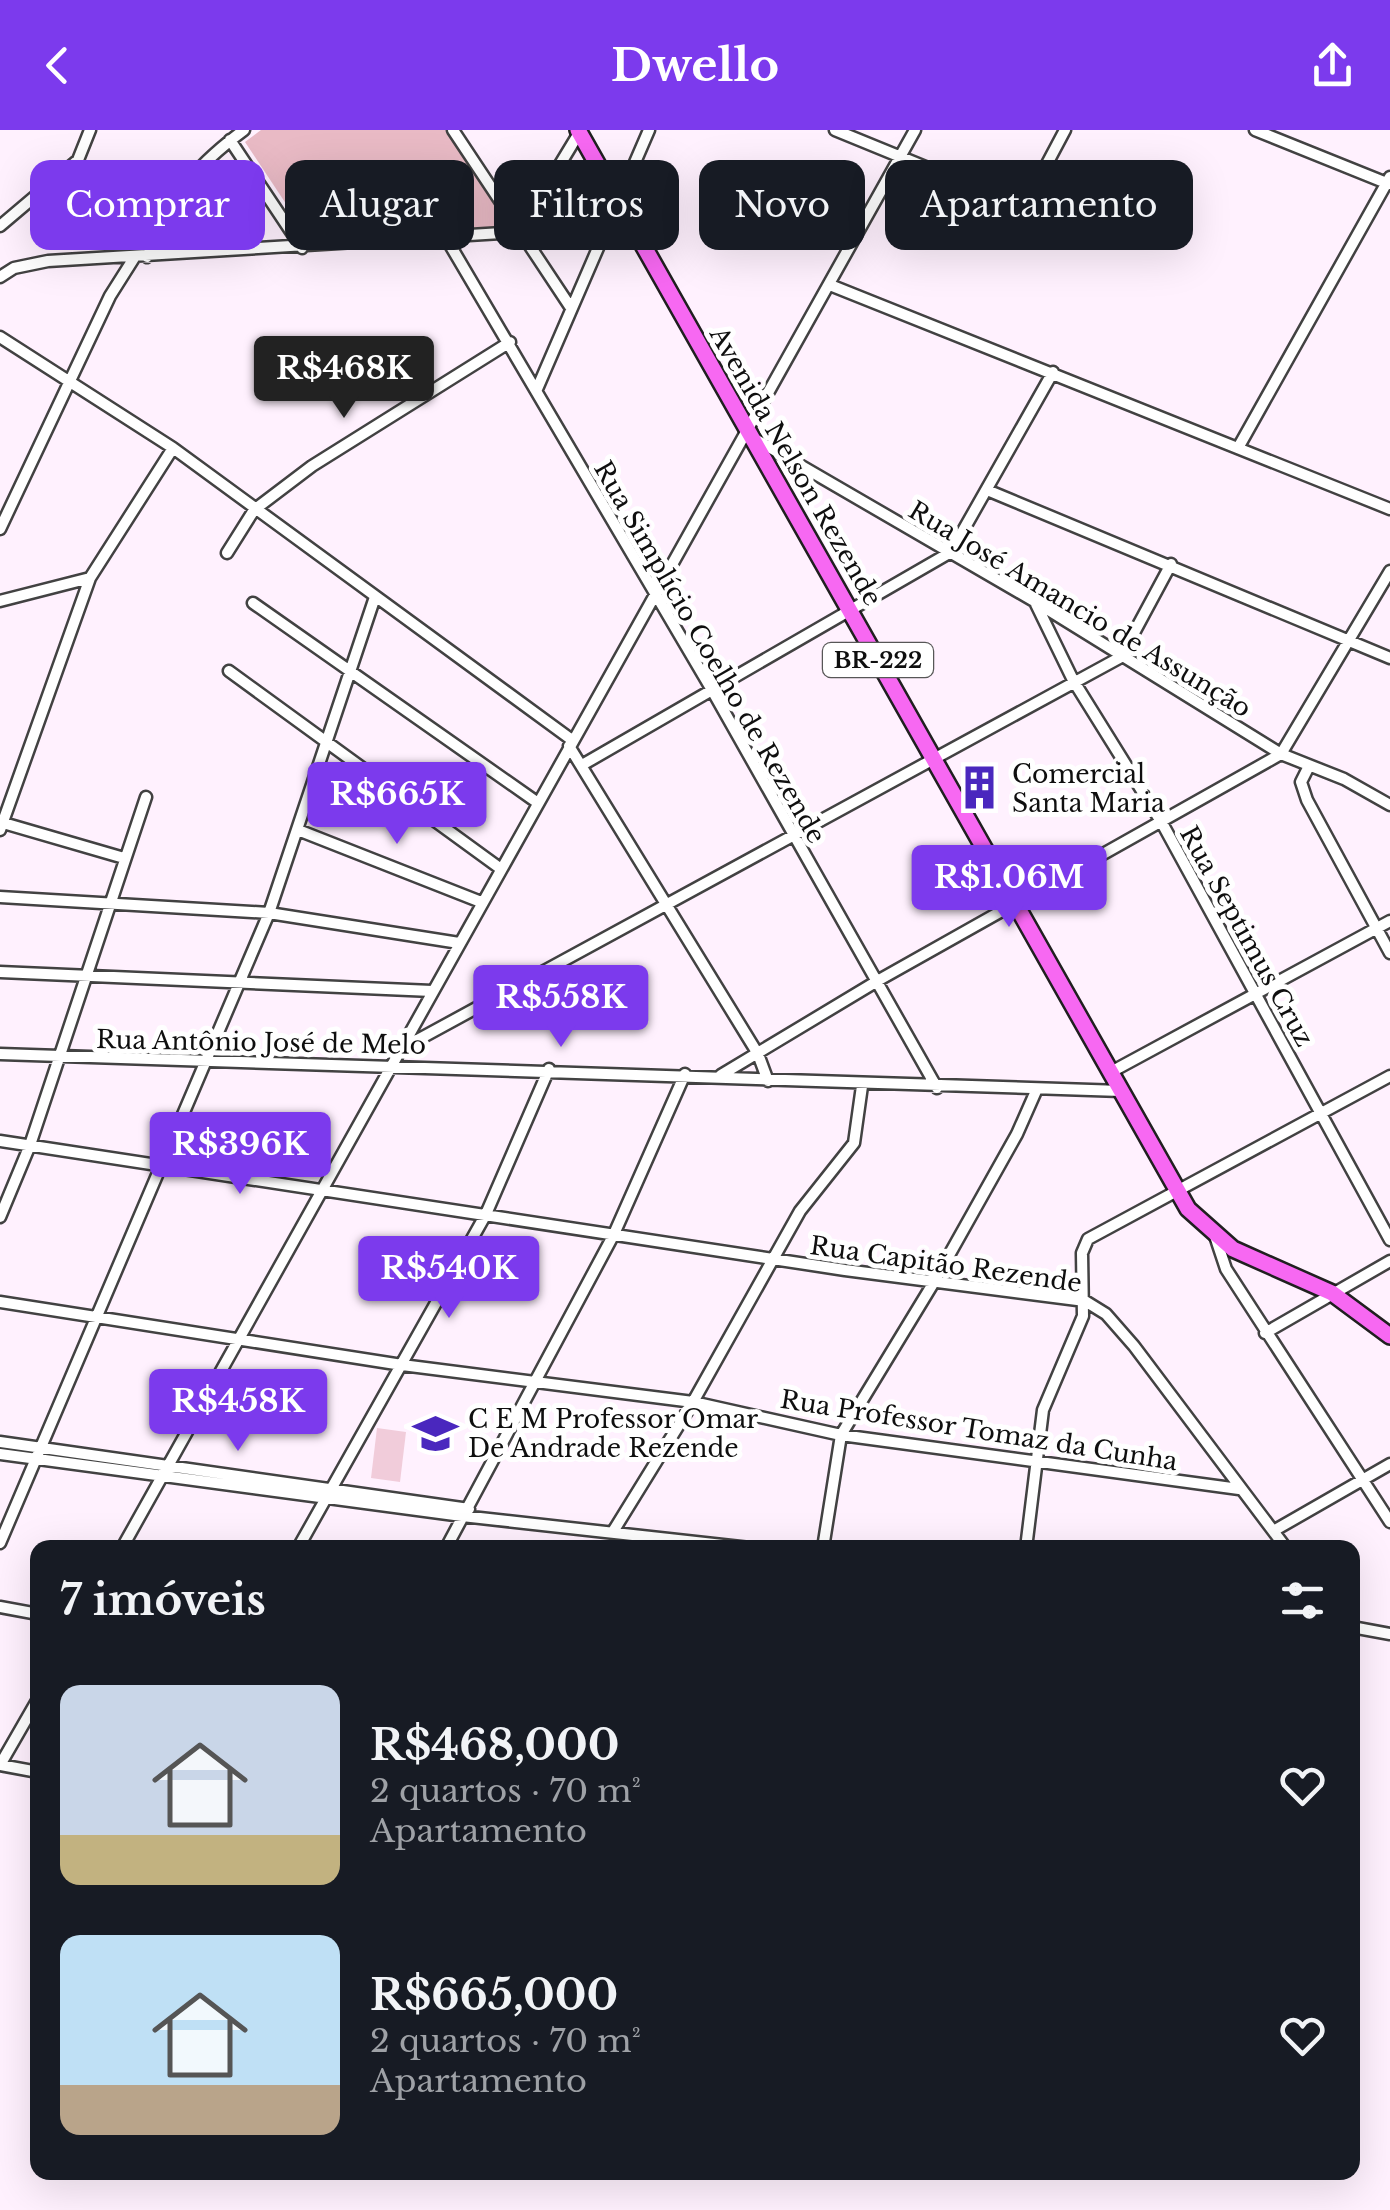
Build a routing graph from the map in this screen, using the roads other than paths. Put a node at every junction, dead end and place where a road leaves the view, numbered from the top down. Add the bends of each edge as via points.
1 (90, 130) edge
2 (244, 130) edge
3 (453, 130) edge
4 (649, 130) edge
5 (835, 130) edge
6 (916, 130) edge
7 (1064, 130) edge
8 (1255, 130) edge
9 (579, 131) edge
10 (230, 140) junction
11 (900, 156) junction
12 (562, 160) edge
13 (595, 160) edge
14 (636, 160) edge
15 (1389, 181) edge
16 (494, 192) edge
17 (285, 222) edge
18 (0, 226) edge
19 (285, 249) edge
20 (453, 250) edge
21 (532, 250) edge
22 (597, 250) edge
23 (646, 250) edge
24 (147, 257) junction
25 (134, 258) junction
26 (0, 277) edge
27 (830, 285) junction
28 (571, 308) junction
29 (0, 337) edge
30 (510, 342) junction
31 (1053, 372) junction
32 (72, 381) junction
33 (536, 389) junction
34 (750, 432) junction
35 (173, 448) junction
36 (1238, 448) junction
37 (986, 490) junction
38 (254, 510) junction
39 (1390, 510) edge
40 (0, 528) edge
41 (951, 552) junction
42 (227, 554) dead end
43 (1171, 564) junction
44 (1390, 571) edge
45 (90, 578) junction
46 (655, 592) junction
47 (375, 597) junction
48 (0, 601) edge
49 (1034, 601) junction
50 (254, 603) dead end
51 (851, 612) junction
52 (1348, 642) junction
53 (1121, 657) junction
54 (1390, 658) edge
55 (229, 671) dead end
56 (349, 672) junction
57 (1073, 680) junction
58 (712, 690) junction
59 (326, 742) junction
60 (570, 743) junction
61 (1281, 754) junction
62 (932, 756) junction
63 (582, 765) junction
64 (1309, 766) junction
65 (146, 797) dead end
66 (538, 803) junction
67 (1390, 805) edge
68 (1162, 824) junction
69 (1, 825) edge
70 (298, 830) junction
71 (792, 835) junction
72 (124, 858) junction
73 (501, 869) junction
74 (0, 897) edge
75 (668, 901) junction
76 (481, 902) junction
77 (112, 904) junction
78 (1016, 904) junction
79 (269, 913) junction
80 (1390, 921) edge
81 (1376, 928) junction
82 (459, 943) junction
83 (1390, 953) edge
84 (0, 972) edge
85 (84, 975) junction
86 (878, 980) junction
87 (238, 984) junction
88 (432, 992) junction
89 (1254, 992) junction
90 (400, 1049) junction
91 (0, 1054) edge
92 (758, 1054) junction
93 (57, 1057) junction
94 (204, 1061) junction
95 (390, 1066) junction
96 (549, 1070) junction
97 (1111, 1072) junction
98 (685, 1074) junction
99 (720, 1076) junction
100 (1390, 1076) edge
101 (768, 1080) junction
102 (862, 1086) junction
103 (938, 1088) junction
104 (1036, 1090) junction
105 (1120, 1091) junction
106 (1322, 1113) junction
107 (0, 1141) edge
108 (30, 1145) junction
109 (164, 1165) junction
110 (322, 1189) junction
111 (1177, 1192) junction
112 (486, 1214) junction
113 (0, 1217) edge
114 (614, 1234) junction
115 (1215, 1236) junction
116 (1390, 1240) edge
117 (772, 1259) junction
118 (1390, 1261) edge
119 (934, 1282) junction
120 (1332, 1293) junction
121 (1085, 1301) junction
122 (0, 1302) edge
123 (100, 1316) junction
124 (1266, 1333) junction
125 (1390, 1336) edge
126 (239, 1337) junction
127 (402, 1365) junction
128 (534, 1380) junction
129 (693, 1402) junction
130 (841, 1434) junction
131 (0, 1442) edge
132 (0, 1454) edge
133 (37, 1454) junction
134 (1036, 1463) junction
135 (1390, 1464) edge
136 (166, 1470) junction
137 (1362, 1482) junction
138 (1240, 1488) junction
139 (329, 1492) junction
140 (465, 1512) junction
141 (1390, 1522) edge
142 (614, 1530) junction
143 (1276, 1530) junction
144 (127, 1540) edge
145 (302, 1540) edge
146 (450, 1540) edge
147 (690, 1540) edge
148 (824, 1540) edge
149 (1027, 1540) edge
150 (1282, 1540) edge
151 (0, 1542) edge
152 (0, 1607) edge
153 (30, 1613) edge
154 (1360, 1628) edge
155 (1390, 1634) edge
156 (30, 1713) edge
157 (0, 1765) edge
158 (30, 1771) edge

1 - 18 street via 78,160
2 - 10 street
3 - 16 street
4 - 14 street
5 - 11 street
6 - 11 street
7 - 11 street via 1021,203 1004,202
8 - 15 street
9 - 12 street
9 - 13 main road, Avenida Nelson Rezende / BR-222
10 - 17 street
10 - 24 street via 184,181
11 - 27 street
15 - 36 street
19 - 24 street
20 - 30 street, Rua Simplício Coelho de Rezende
21 - 28 street
22 - 28 street
23 - 34 main road, Avenida Nelson Rezende / BR-222
24 - 25 street
25 - 26 street via 34,262
25 - 32 street
27 - 31 street
27 - 34 street
28 - 33 street
29 - 32 street
30 - 33 street, Rua Simplício Coelho de Rezende
30 - 38 street
31 - 36 street
31 - 37 street
32 - 35 street
32 - 40 street
33 - 46 street, Rua Simplício Coelho de Rezende
34 - 41 street, Rua José Amancio de Assunção
34 - 46 street
34 - 51 main road, Avenida Nelson Rezende / BR-222
35 - 38 street
35 - 45 street
36 - 39 street
37 - 41 street
37 - 43 street
38 - 42 street
38 - 47 street
41 - 49 street, Rua José Amancio de Assunção
41 - 51 street
43 - 52 street
43 - 53 street
44 - 52 street
45 - 48 street
45 - 69 street
46 - 58 street, Rua Simplício Coelho de Rezende
46 - 60 street
47 - 56 street
47 - 60 street
49 - 53 street, Rua José Amancio de Assunção
49 - 57 street, Rua Septimus Cruz
50 - 56 street
51 - 58 street
51 - 62 main road, Avenida Nelson Rezende / BR-222
52 - 54 street
52 - 61 street
53 - 57 street
53 - 61 street, Rua José Amancio de Assunção
55 - 59 street
56 - 59 street
56 - 66 street
57 - 62 street
57 - 68 street, Rua Septimus Cruz
58 - 63 street
58 - 71 street, Rua Simplício Coelho de Rezende
59 - 70 street
59 - 73 street
60 - 63 street
60 - 66 street
61 - 64 street, Rua José Amancio de Assunção
61 - 68 street
62 - 71 street
62 - 78 main road, Avenida Nelson Rezende / BR-222
63 - 75 street
64 - 67 street, Rua José Amancio de Assunção
64 - 81 street via 1302,788
65 - 72 street
66 - 73 street
68 - 78 street
68 - 89 street, Rua Septimus Cruz
69 - 72 street
70 - 76 street
70 - 79 street
71 - 75 street
71 - 86 street, Rua Simplício Coelho de Rezende
72 - 77 street
73 - 76 street
74 - 77 street
75 - 90 street
75 - 92 street
76 - 82 street
77 - 79 street
77 - 85 street
78 - 86 street
78 - 97 main road, Avenida Nelson Rezende / BR-222
79 - 82 street
79 - 87 street
80 - 81 street
81 - 83 street
81 - 89 street
82 - 88 street
84 - 85 street
85 - 87 street
85 - 93 street
86 - 92 street
86 - 103 street, Rua Simplício Coelho de Rezende
87 - 88 street
87 - 94 street
88 - 90 street
89 - 97 street
89 - 106 street, Rua Septimus Cruz
90 - 95 street
91 - 93 street, Rua Antônio José de Melo
92 - 99 street
92 - 101 street
93 - 94 street, Rua Antônio José de Melo
93 - 108 street
94 - 95 street, Rua Antônio José de Melo
94 - 109 street
95 - 96 street, Rua Antônio José de Melo
95 - 110 street
96 - 98 street, Rua Antônio José de Melo
96 - 112 street
97 - 105 main road, Avenida Nelson Rezende / BR-222
98 - 99 street, Rua Antônio José de Melo
98 - 114 street
99 - 101 street, Rua Antônio José de Melo
100 - 106 street
101 - 102 street, Rua Antônio José de Melo
102 - 103 street, Rua Antônio José de Melo
102 - 117 street via 854,1143
103 - 104 street, Rua Antônio José de Melo
104 - 105 street, Rua Antônio José de Melo
104 - 119 street
105 - 111 main road, Avenida Nelson Rezende / BR-222
106 - 111 street
106 - 116 street, Rua Septimus Cruz
107 - 108 street, Rua Capitão Rezende
108 - 109 street, Rua Capitão Rezende
108 - 113 street
109 - 110 street, Rua Capitão Rezende
109 - 123 street
110 - 112 street, Rua Capitão Rezende
110 - 126 street
111 - 115 main road, BR-222
111 - 121 street via 1096,1232 1083,1248
112 - 114 street, Rua Capitão Rezende
112 - 127 street
114 - 117 street, Rua Capitão Rezende
114 - 128 street
115 - 120 main road, BR-222
115 - 124 street via 1226,1269
117 - 119 street, Rua Capitão Rezende
117 - 129 street
118 - 120 street
119 - 121 street, Rua Capitão Rezende
119 - 130 street
120 - 124 street
120 - 125 main road, BR-222
121 - 134 street via 1047,1395
121 - 138 street, Rua Capitão Rezende via 1116,1324
122 - 123 street, Rua Professor Tomaz da Cunha
123 - 126 street, Rua Professor Tomaz da Cunha
123 - 133 street
124 - 137 street
126 - 127 street, Rua Professor Tomaz da Cunha
126 - 136 street
127 - 128 street, Rua Professor Tomaz da Cunha
127 - 139 street
128 - 129 street, Rua Professor Tomaz da Cunha
128 - 140 street
129 - 130 street, Rua Professor Tomaz da Cunha
129 - 142 street
130 - 134 street, Rua Professor Tomaz da Cunha
130 - 148 street
131 - 133 street
132 - 133 street
133 - 136 street
133 - 151 street
134 - 138 street, Rua Professor Tomaz da Cunha
134 - 149 street
135 - 137 street
136 - 139 street
136 - 144 street
137 - 141 street
137 - 143 street
138 - 143 street, Rua Capitão Rezende
139 - 140 street
139 - 145 street
140 - 142 street
140 - 146 street
142 - 147 street
143 - 150 street, Rua Capitão Rezende
152 - 153 street
154 - 155 street
156 - 157 street
157 - 158 street

